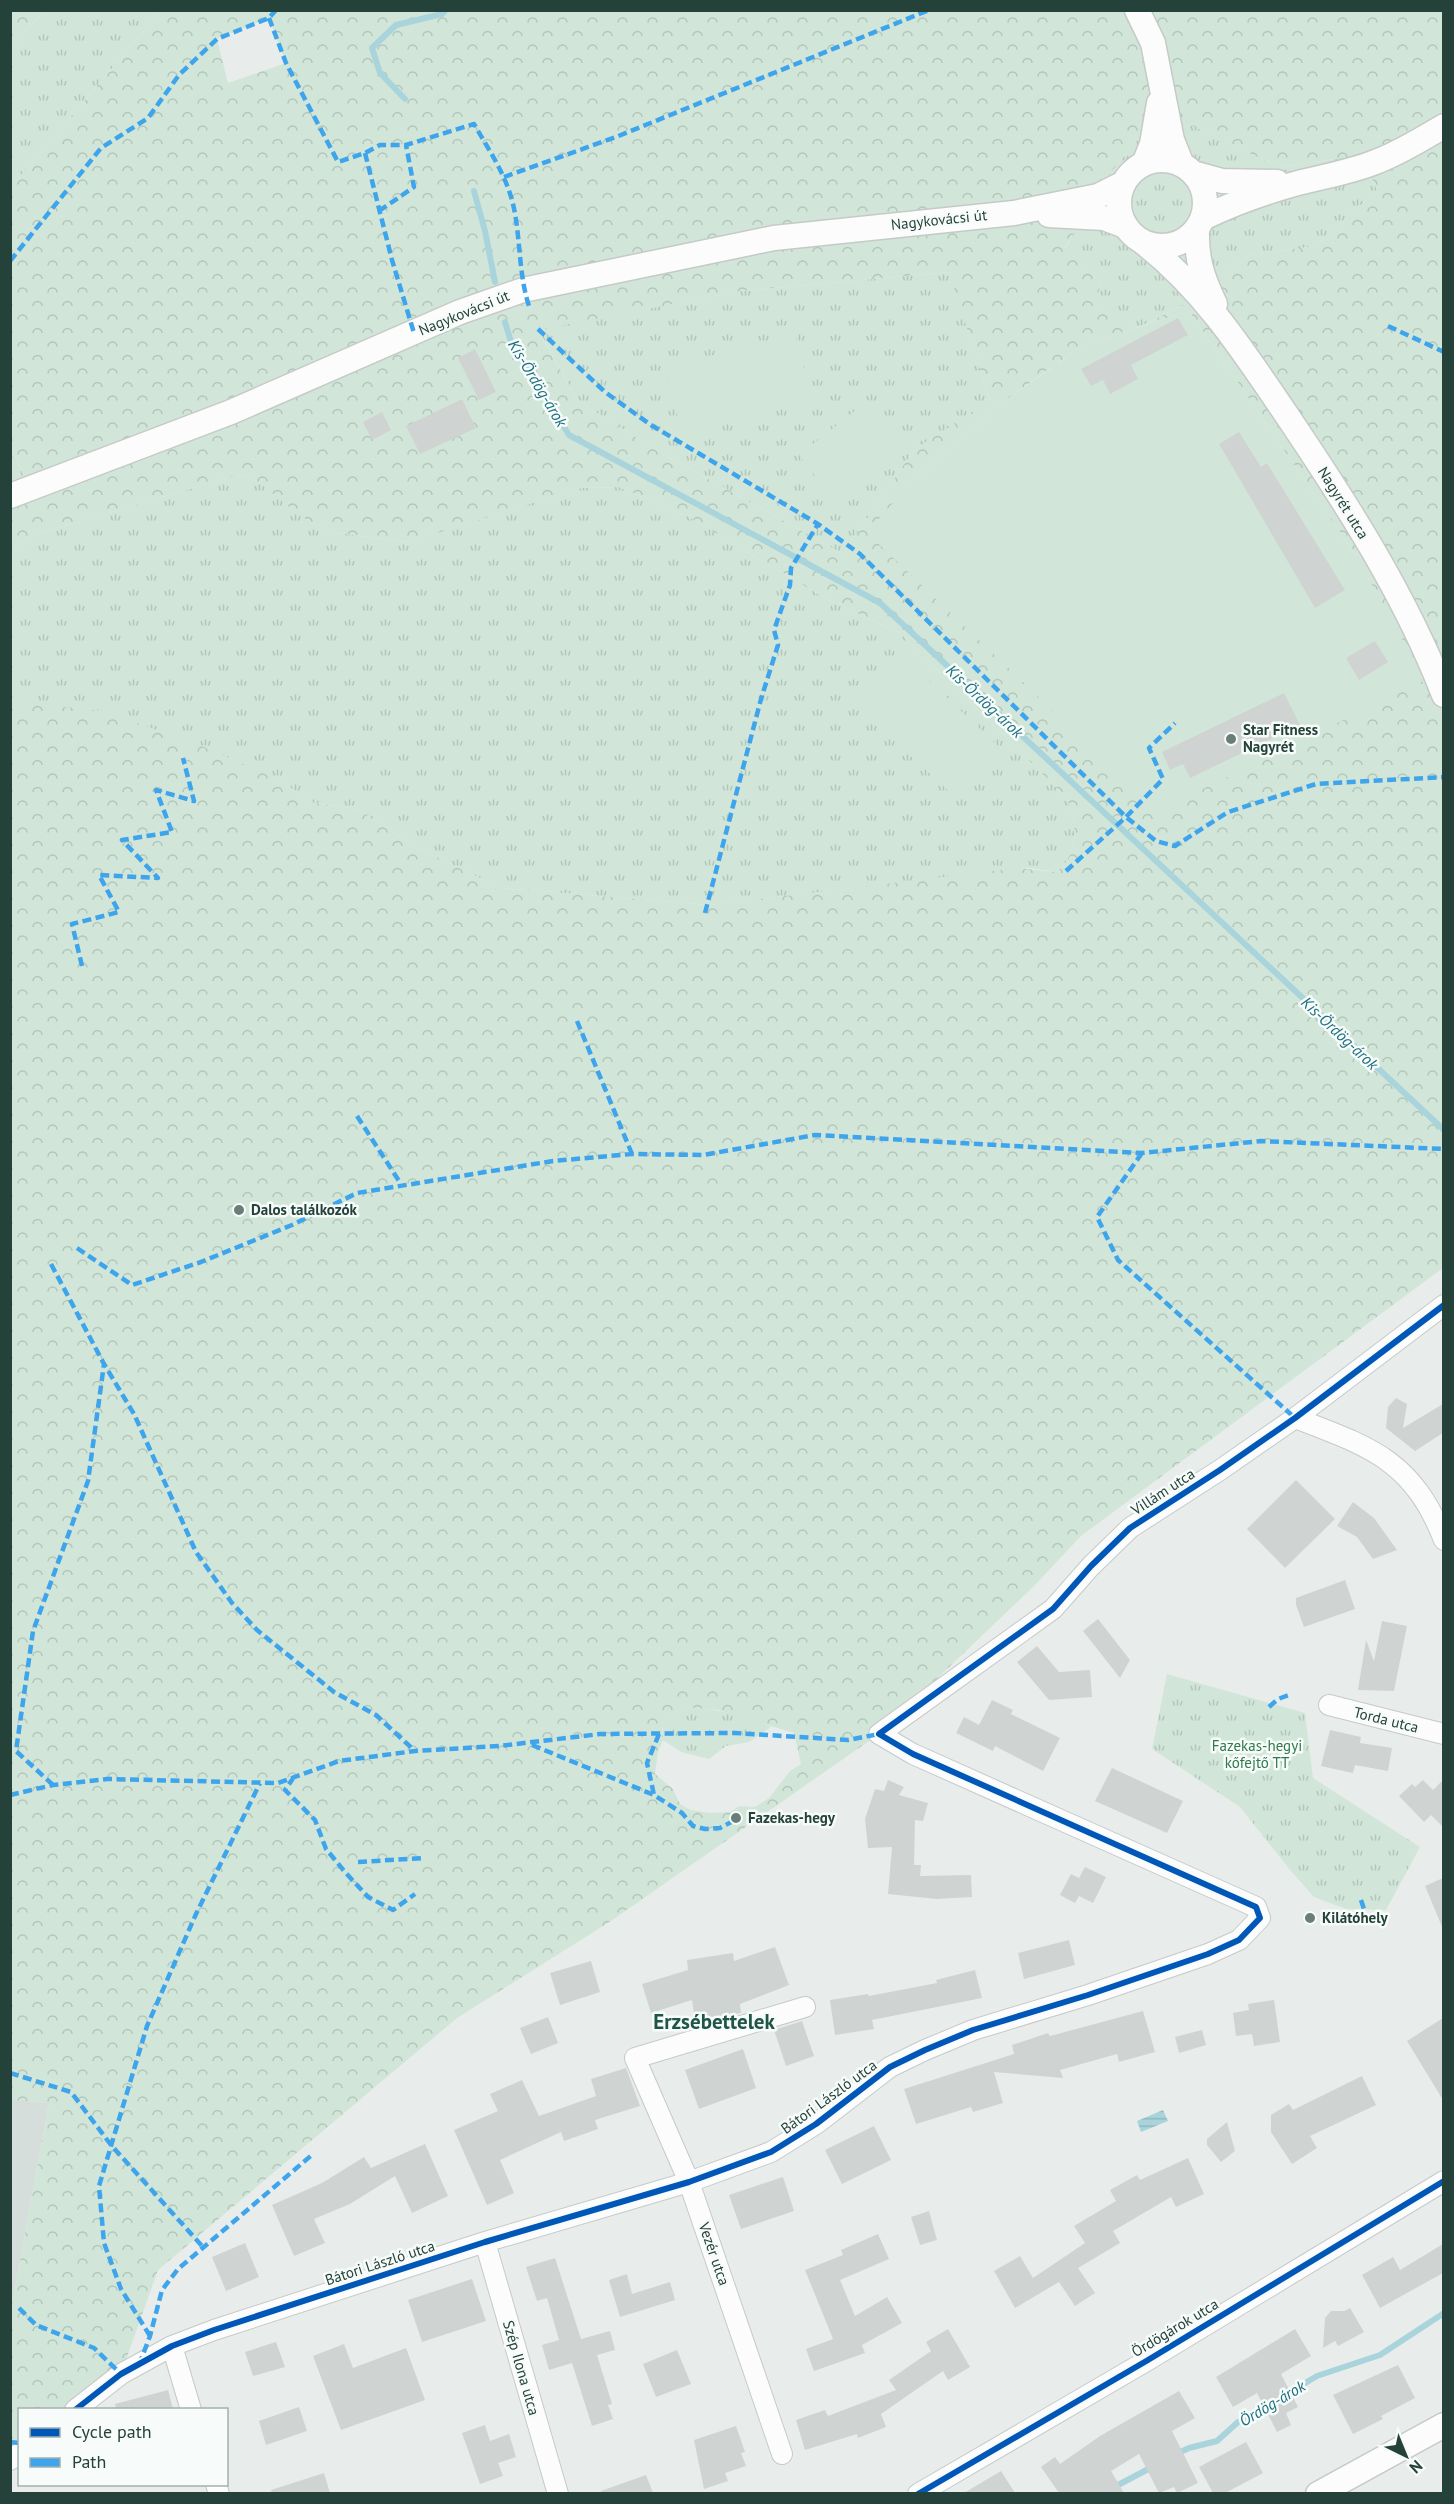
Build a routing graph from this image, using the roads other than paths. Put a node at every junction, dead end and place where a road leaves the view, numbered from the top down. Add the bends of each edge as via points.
1 (1137, 10) edge
2 (1161, 91) junction
3 (1443, 126) edge
4 (1144, 164) junction
5 (1187, 169) junction
6 (1124, 183) junction
7 (1300, 183) junction
8 (1014, 213) junction
9 (1200, 223) junction
10 (1125, 226) junction
11 (1144, 243) junction
12 (1223, 322) junction
13 (10, 496) edge
14 (1443, 695) edge
15 (1443, 1305) edge
16 (1295, 1418) junction
17 (1443, 1540) edge
18 (1329, 1706) dead end
19 (879, 1734) joint
20 (1443, 1734) edge
21 (805, 2007) dead end
22 (1443, 2181) edge
23 (689, 2182) junction
24 (485, 2242) junction
25 (172, 2346) junction
26 (76, 2408) edge
27 (191, 2408) edge
28 (1443, 2425) edge
29 (782, 2454) dead end
30 (558, 2493) edge
31 (918, 2493) edge
32 (1318, 2493) edge

1 - 2 street via 1153,44
2 - 4 street via 1152,144
2 - 5 street via 1172,140
3 - 7 street via 1378,161
4 - 5 street via 1166,160
4 - 6 street
5 - 7 street via 1222,181
5 - 9 street via 1202,186 1205,200
6 - 8 street, Nagykovácsi út via 1098,196
6 - 10 street via 1119,199
7 - 9 street via 1245,199
8 - 10 street, Nagykovácsi út via 1104,218
8 - 13 street, Nagykovácsi út via 774,238 523,290 469,309 231,412
9 - 11 street via 1179,243 1165,247
9 - 12 street, Nagyrét utca via 1196,252
10 - 11 street
11 - 12 street, Nagyrét utca via 1169,262
12 - 14 street, Nagyrét utca via 1316,458 1393,583
15 - 16 street, Villám utca
16 - 17 street via 1361,1443 1405,1473 1434,1515
16 - 19 street, Villám utca via 1130,1528 1053,1609
18 - 20 street, Torda utca
19 - 23 street, Bátori László utca via 913,1754 1256,1907 1260,1918 1239,1940 1208,1954 973,2030 925,2050 890,2067 816,2124 771,2152
21 - 23 street, Vezér utca via 635,2058
22 - 31 street, Ördögárok utca via 1148,2360
23 - 24 street, Bátori László utca
23 - 29 street, Vezér utca
24 - 25 street, Bátori László utca
24 - 30 street, Szép Ilona utca
25 - 26 street, Bátori László utca via 121,2374
25 - 27 street
28 - 32 street

